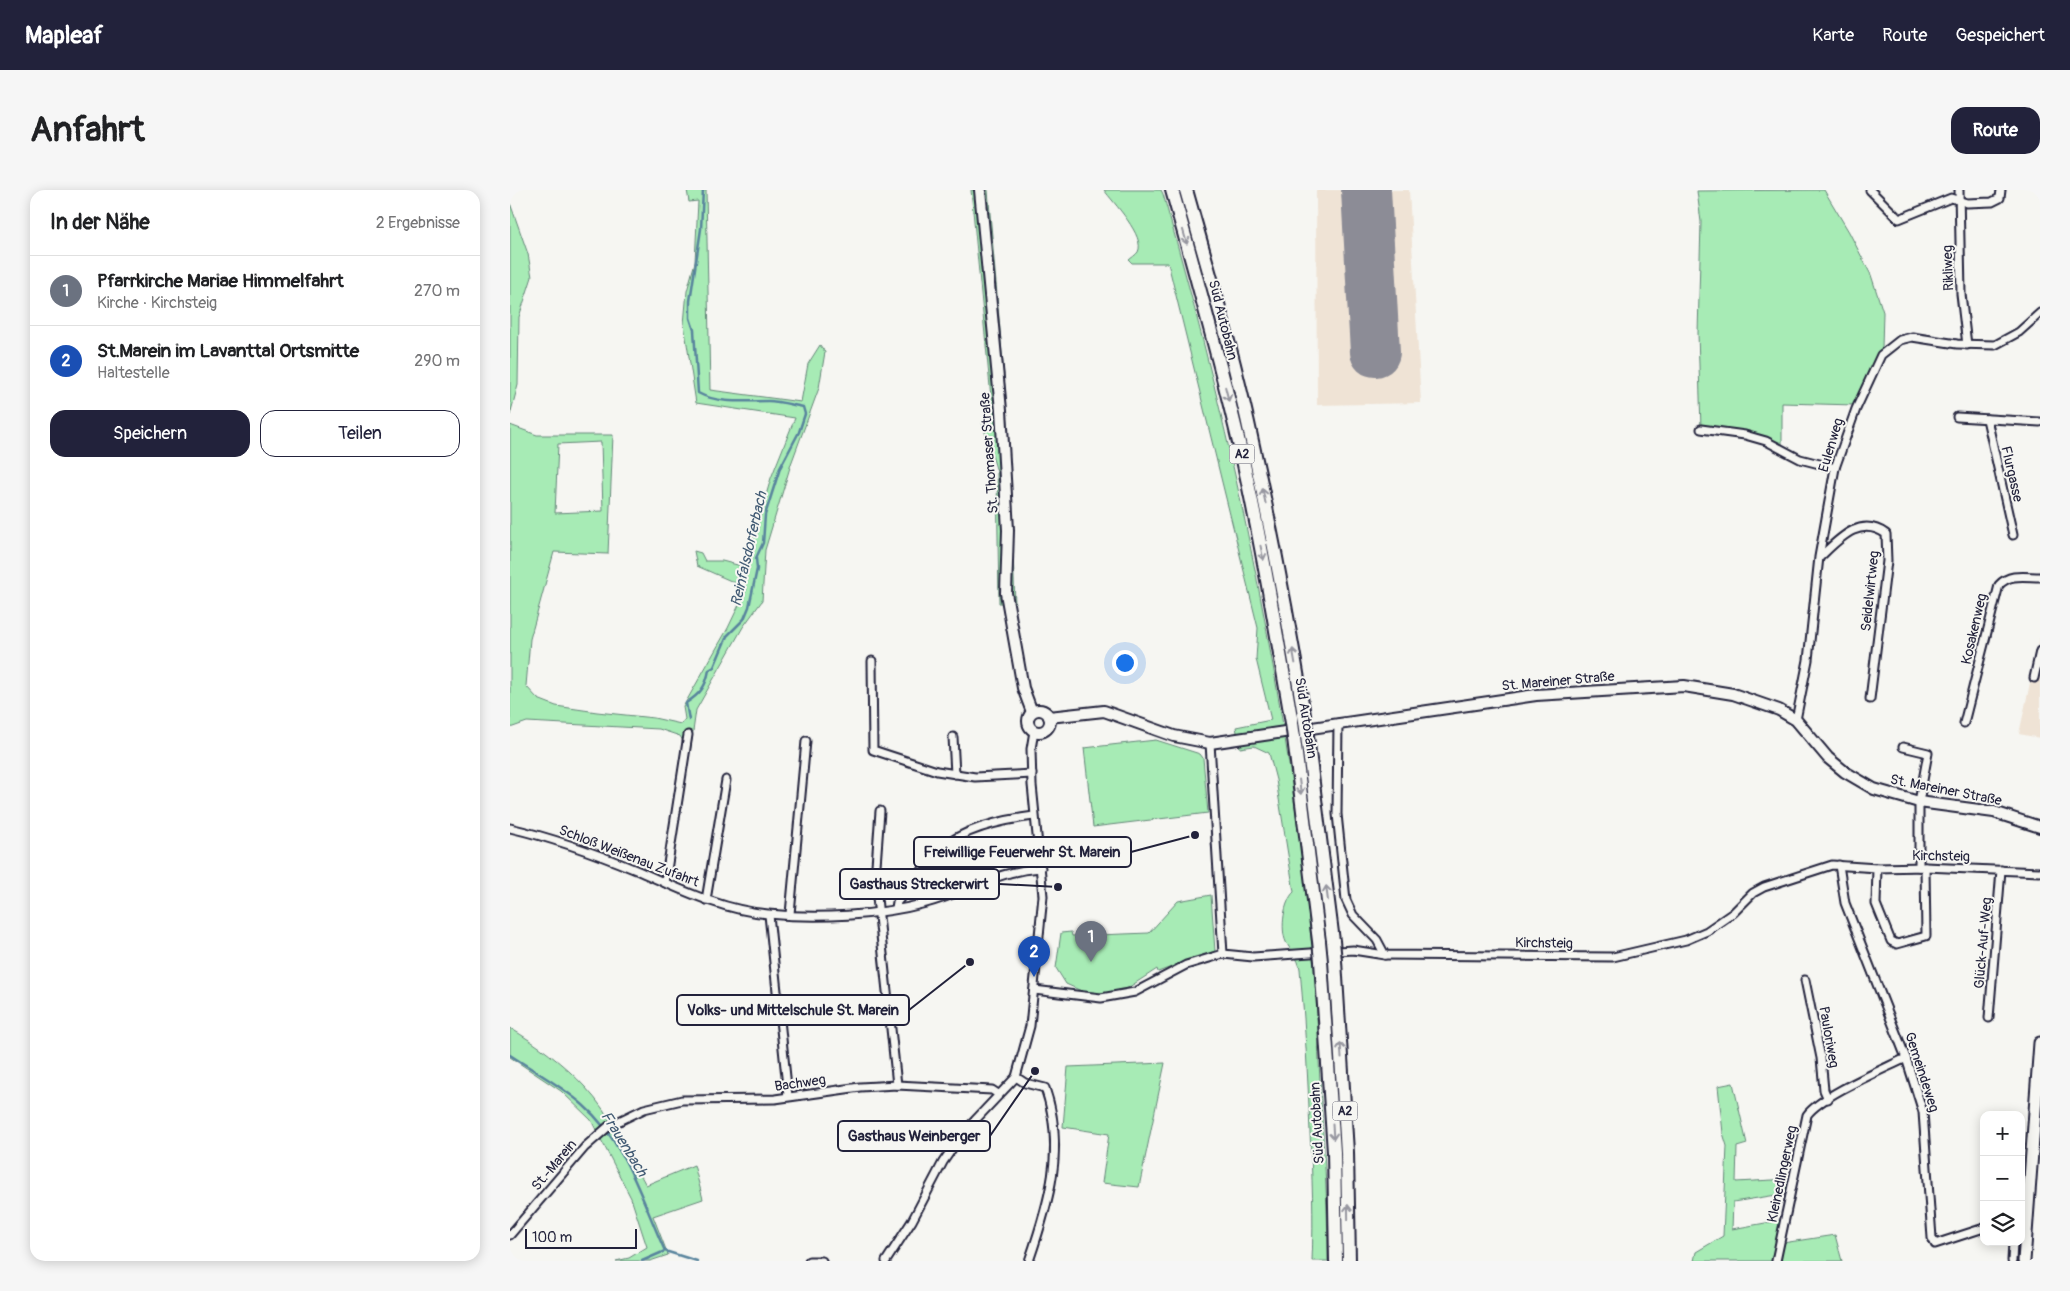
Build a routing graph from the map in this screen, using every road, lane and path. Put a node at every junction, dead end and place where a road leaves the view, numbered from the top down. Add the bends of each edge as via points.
1 (980, 190) edge
2 (1172, 190) edge
3 (1186, 190) edge
4 (1870, 190) edge
5 (1959, 190) edge
6 (2001, 190) edge
7 (1959, 199) junction
8 (2040, 313) edge
9 (1966, 345) junction
10 (1957, 417) dead end
11 (1987, 419) junction
12 (2040, 422) edge
13 (1701, 429) dead end
14 (1835, 468) junction
15 (2013, 535) dead end
16 (1819, 557) junction
17 (2040, 578) edge
18 (2040, 651) edge
19 (872, 661) dead end
20 (2034, 678) dead end
21 (1870, 699) dead end
22 (1032, 712) junction
23 (1049, 717) junction
24 (1796, 720) junction
25 (1338, 723) junction
26 (1964, 723) dead end
27 (1034, 731) junction
28 (688, 735) dead end
29 (953, 737) dead end
30 (806, 741) dead end
31 (1210, 743) junction
32 (1904, 747) dead end
33 (955, 774) junction
34 (1032, 774) junction
35 (726, 780) dead end
36 (1919, 802) junction
37 (880, 811) dead end
38 (1034, 816) junction
39 (2040, 827) edge
40 (510, 828) edge
41 (1839, 866) junction
42 (1922, 867) junction
43 (1042, 868) junction
44 (1877, 868) junction
45 (2002, 870) junction
46 (2040, 872) edge
47 (666, 883) junction
48 (706, 900) junction
49 (896, 908) junction
50 (878, 912) junction
51 (790, 914) junction
52 (769, 915) junction
53 (1223, 954) junction
54 (1385, 955) junction
55 (1805, 980) dead end
56 (1034, 990) junction
57 (1989, 1018) dead end
58 (2040, 1043) edge
59 (1906, 1058) junction
60 (1016, 1077) junction
61 (897, 1085) junction
62 (998, 1094) junction
63 (788, 1096) junction
64 (1828, 1099) junction
65 (600, 1134) joint
66 (1980, 1229) edge
67 (510, 1236) edge
68 (2013, 1246) edge
69 (809, 1261) edge
70 (822, 1261) edge
71 (886, 1261) edge
72 (1029, 1261) edge
73 (1336, 1261) edge
74 (1349, 1261) edge
75 (1776, 1261) edge
76 (2012, 1261) edge
77 (2024, 1261) edge

1 - 22 main road, St. Thomaser Straße via 1001,410 1008,530 1006,593 1023,688
2 -> 73 highway, Süd Autobahn / A2, bridge via 1240,447 1268,580 1292,723 1321,961 1334,1152
74 -> 3 highway, Süd Autobahn / A2, bridge via 1347,1152 1335,961 1305,721 1281,576 1253,444
4 - 7 street via 1899,219 1951,198
5 - 7 street, Rikliweg
6 - 7 street via 2000,198 1992,202 1967,203
7 - 9 street, Rikliweg via 1961,294
8 - 9 street, Eulenweg via 2019,332 2001,342
9 - 14 street, Eulenweg via 1912,337 1890,346 1881,356 1856,409
10 - 11 street
11 - 12 street
11 - 15 street, Flurgasse
13 - 14 street via 1766,441 1800,459
14 - 16 street, Eulenweg
16 - 21 street, Seidelwirtweg via 1861,526 1877,528 1886,534 1886,561
16 - 24 street, Eulenweg via 1808,660
17 - 26 street, Kosakenweg via 2015,576 1998,585
18 - 20 street
19 - 33 street via 873,750
22 - 23 main road via 1040,710
22 - 27 main road via 1028,723
23 - 27 main road via 1046,729
23 - 31 main road, St. Mareiner Straße via 1104,711 1174,736
24 - 25 main road, St. Mareiner Straße via 1764,704 1733,694 1684,686 1536,694
24 - 36 main road, St. Mareiner Straße via 1828,758 1857,781 1874,790
25 - 31 main road, St. Mareiner Straße
25 - 54 street via 1337,814 1346,900
27 - 34 street
28 - 47 street
29 - 33 street
30 - 51 street
31 - 53 street
32 - 36 street via 1928,753
33 - 34 street via 992,778
34 - 38 street
35 - 48 street
36 - 39 main road, St. Mareiner Straße via 1983,810
36 - 42 street
37 - 50 street via 875,880
38 - 43 street
38 - 49 street via 1000,820 948,844 936,853 897,902
40 - 47 street, Schloß Weißenau Zufahrt via 582,848
41 - 44 street, Kirchsteig
41 - 54 street, Kirchsteig via 1808,871 1764,887 1720,922 1686,940 1613,957
41 - 59 street, Gemeindeweg via 1845,903
42 - 44 street, Kirchsteig
42 - 44 street via 1926,936 1897,944 1891,942 1876,904
42 - 45 street, Kirchsteig
43 - 49 street, Schloß Weißenau Zufahrt via 1002,874 926,903
43 - 56 street via 1043,896
45 - 46 street, Kirchsteig
45 - 57 street, Glück-Auf-Weg
47 - 48 street, Schloß Weißenau Zufahrt
48 - 52 street, Schloß Weißenau Zufahrt via 737,910
49 - 50 street, Schloß Weißenau Zufahrt
50 - 51 street, Schloß Weißenau Zufahrt
50 - 61 street
51 - 52 street, Schloß Weißenau Zufahrt
52 - 63 street
53 - 54 street, Kirchsteig via 1253,957 1353,950
53 - 56 street, Kirchsteig via 1186,965 1135,992 1101,998
55 - 64 street, Pauloriweg
56 - 60 street via 1030,1026
58 - 77 main road
59 - 64 street, Kleinedlingerweg
59 - 66 street, Gemeindeweg via 1925,1118 1932,1238 1935,1244
60 - 62 street
60 - 72 street via 1044,1088 1053,1111 1055,1136 1052,1186
61 - 62 street, Bachweg via 992,1090
61 - 63 street, Bachweg
62 - 71 street via 967,1128 943,1162 912,1221
63 - 65 street, Bachweg via 755,1100 682,1100 644,1109 609,1126
64 - 75 street, Kleinedlingerweg via 1811,1111 1804,1126
65 - 67 street, St.-Marein via 585,1147
68 - 76 street
69 - 70 street

